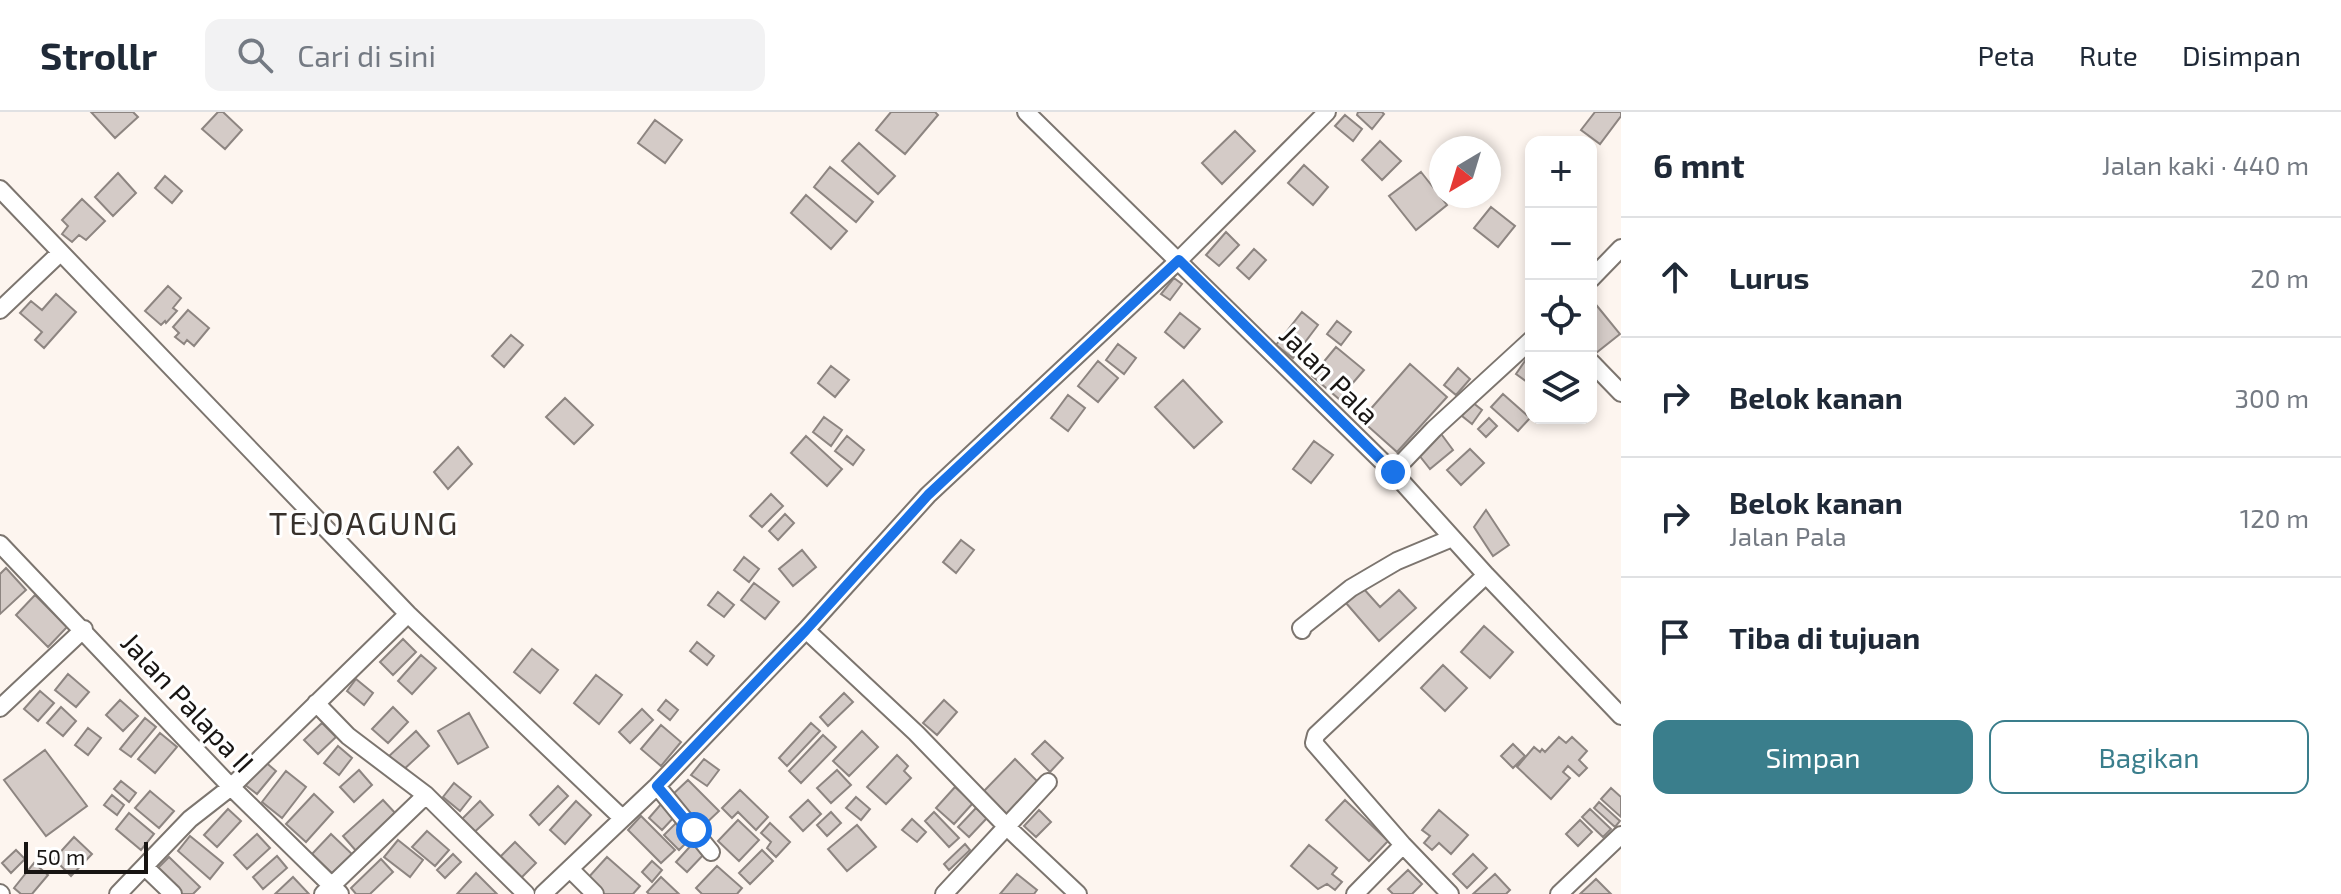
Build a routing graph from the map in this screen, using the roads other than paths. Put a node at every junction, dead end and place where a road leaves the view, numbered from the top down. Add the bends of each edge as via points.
1 (1327, 112) edge
2 (1037, 116) edge
3 (0, 189) edge
4 (1621, 248) edge
5 (60, 253) junction
6 (1179, 260) junction
7 (1597, 273) edge
8 (0, 310) edge
9 (1525, 346) edge
10 (1597, 368) edge
11 (1621, 393) edge
12 (1393, 472) junction
13 (1452, 538) junction
14 (0, 544) edge
15 (1486, 575) junction
16 (408, 614) junction
17 (84, 629) junction
18 (806, 630) junction
19 (1302, 630) dead end
20 (316, 703) junction
21 (0, 708) edge
22 (1621, 716) edge
23 (1048, 782) dead end
24 (657, 786) junction
25 (231, 787) junction
26 (426, 795) junction
27 (621, 817) junction
28 (1007, 827) junction
29 (1621, 835) edge
30 (1403, 845) junction
31 (711, 852) dead end
32 (146, 868) junction
33 (570, 869) junction
34 (331, 891) edge
35 (118, 894) edge
36 (173, 894) edge
37 (526, 894) edge
38 (543, 894) edge
39 (595, 894) edge
40 (944, 894) edge
41 (1078, 894) edge
42 (1355, 894) edge
43 (1450, 894) edge
44 (1559, 894) edge

1 - 6 street
2 - 6 street, Jalan Pala
3 - 5 street
4 - 7 street
5 - 8 street
5 - 16 street
6 - 12 street, Jalan Pala
6 - 18 street via 928,495
9 - 12 street
10 - 11 street
12 - 13 street, Jalan Pala
13 - 15 street, Jalan Pala
13 - 19 street via 1351,588
14 - 17 street, Jalan Palapa II
15 - 22 street, Jalan Pala
15 - 30 street via 1316,735 1318,751
16 - 20 street
16 - 27 street
17 - 21 street
17 - 25 street, Jalan Palapa II
18 - 24 street
18 - 28 street
20 - 25 street
20 - 26 street via 348,736
23 - 28 street
24 - 27 street
24 - 31 street
25 - 32 street via 190,819
25 - 34 street, Jalan Palapa II
26 - 34 street
26 - 37 street
27 - 33 street
28 - 40 street
28 - 41 street
29 - 44 street
30 - 42 street
30 - 43 street
32 - 35 street
32 - 36 street
33 - 38 street
33 - 39 street

